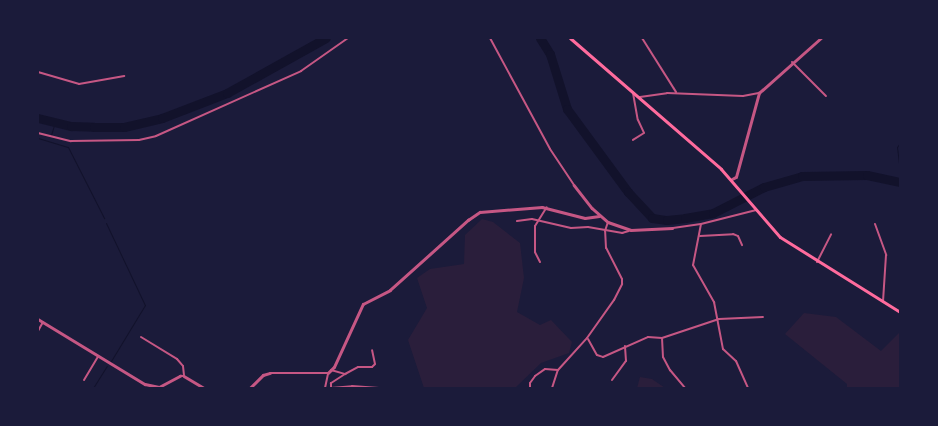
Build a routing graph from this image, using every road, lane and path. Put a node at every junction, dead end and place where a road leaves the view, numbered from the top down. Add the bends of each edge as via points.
1 (348, 38) edge
2 (490, 38) edge
3 (570, 38) edge
4 (642, 38) edge
5 (670, 38) edge
6 (696, 38) edge
7 (821, 38) edge
8 (792, 62) junction
9 (38, 72) edge
10 (124, 76) dead end
11 (633, 91) junction
12 (677, 93) junction
13 (759, 93) junction
14 (826, 96) dead end
15 (640, 98) junction
16 (38, 133) edge
17 (633, 140) dead end
18 (732, 180) junction
19 (574, 185) joint
20 (547, 207) junction
21 (754, 208) junction
22 (599, 216) junction
23 (517, 221) dead end
24 (536, 221) junction
25 (608, 222) junction
26 (701, 224) junction
27 (875, 224) dead end
28 (672, 228) joint
29 (606, 230) junction
30 (631, 230) junction
31 (831, 234) dead end
32 (700, 236) junction
33 (742, 245) dead end
34 (540, 262) dead end
35 (817, 262) junction
36 (883, 302) junction
37 (900, 312) edge
38 (763, 317) dead end
39 (38, 319) edge
40 (719, 319) junction
41 (43, 322) junction
42 (38, 331) edge
43 (141, 337) dead end
44 (587, 338) junction
45 (662, 338) junction
46 (625, 346) junction
47 (372, 350) dead end
48 (98, 357) junction
49 (331, 370) junction
50 (558, 370) junction
51 (328, 373) junction
52 (345, 374) junction
53 (184, 376) junction
54 (84, 380) dead end
55 (612, 380) dead end
56 (145, 384) junction
57 (145, 388) edge
58 (204, 388) edge
59 (250, 388) edge
60 (325, 388) edge
61 (379, 388) edge
62 (530, 388) edge
63 (552, 388) edge
64 (685, 388) edge
65 (748, 388) edge

1 - 16 street via 301,70 156,136 139,140 71,141
2 - 19 street via 550,149
3 - 11 main road
4 - 12 street
5 - 6 street
7 - 8 street
8 - 13 street
8 - 14 street
9 - 10 street via 79,84
11 - 15 main road
11 - 17 street via 644,133
12 - 13 street via 743,96
12 - 15 street
13 - 18 street via 736,177
15 - 18 main road
18 - 21 main road
19 - 22 street
20 - 22 street via 585,218
20 - 24 street
20 - 49 street via 490,209 468,220 390,290 363,304
21 - 26 street
21 - 35 main road via 780,237
22 - 25 street
23 - 24 street
24 - 29 street
24 - 34 street via 535,252
25 - 29 street
25 - 30 street
26 - 28 street
26 - 32 street
27 - 36 street via 886,255
28 - 30 street
29 - 30 street via 625,233
29 - 44 street via 606,248 622,284
31 - 35 street
32 - 33 street via 733,234 738,236
32 - 40 street via 693,265 711,294
35 - 36 main road
36 - 37 main road
38 - 40 street
39 - 41 street
40 - 45 street
40 - 65 street via 723,349 736,361
41 - 42 street
41 - 48 street
43 - 53 street via 178,359 184,366
44 - 46 street via 597,355 604,357
44 - 50 street
45 - 46 street via 648,336
45 - 64 street via 664,357
46 - 55 street via 626,361
47 - 52 street via 375,364 372,368 358,367
48 - 54 street
48 - 56 street
49 - 51 street
49 - 52 street
50 - 62 street via 541,371 530,383
50 - 63 street
51 - 59 street via 270,372
51 - 60 street
52 - 61 street via 331,383 331,388
53 - 56 street via 159,387
53 - 58 street
56 - 57 street

